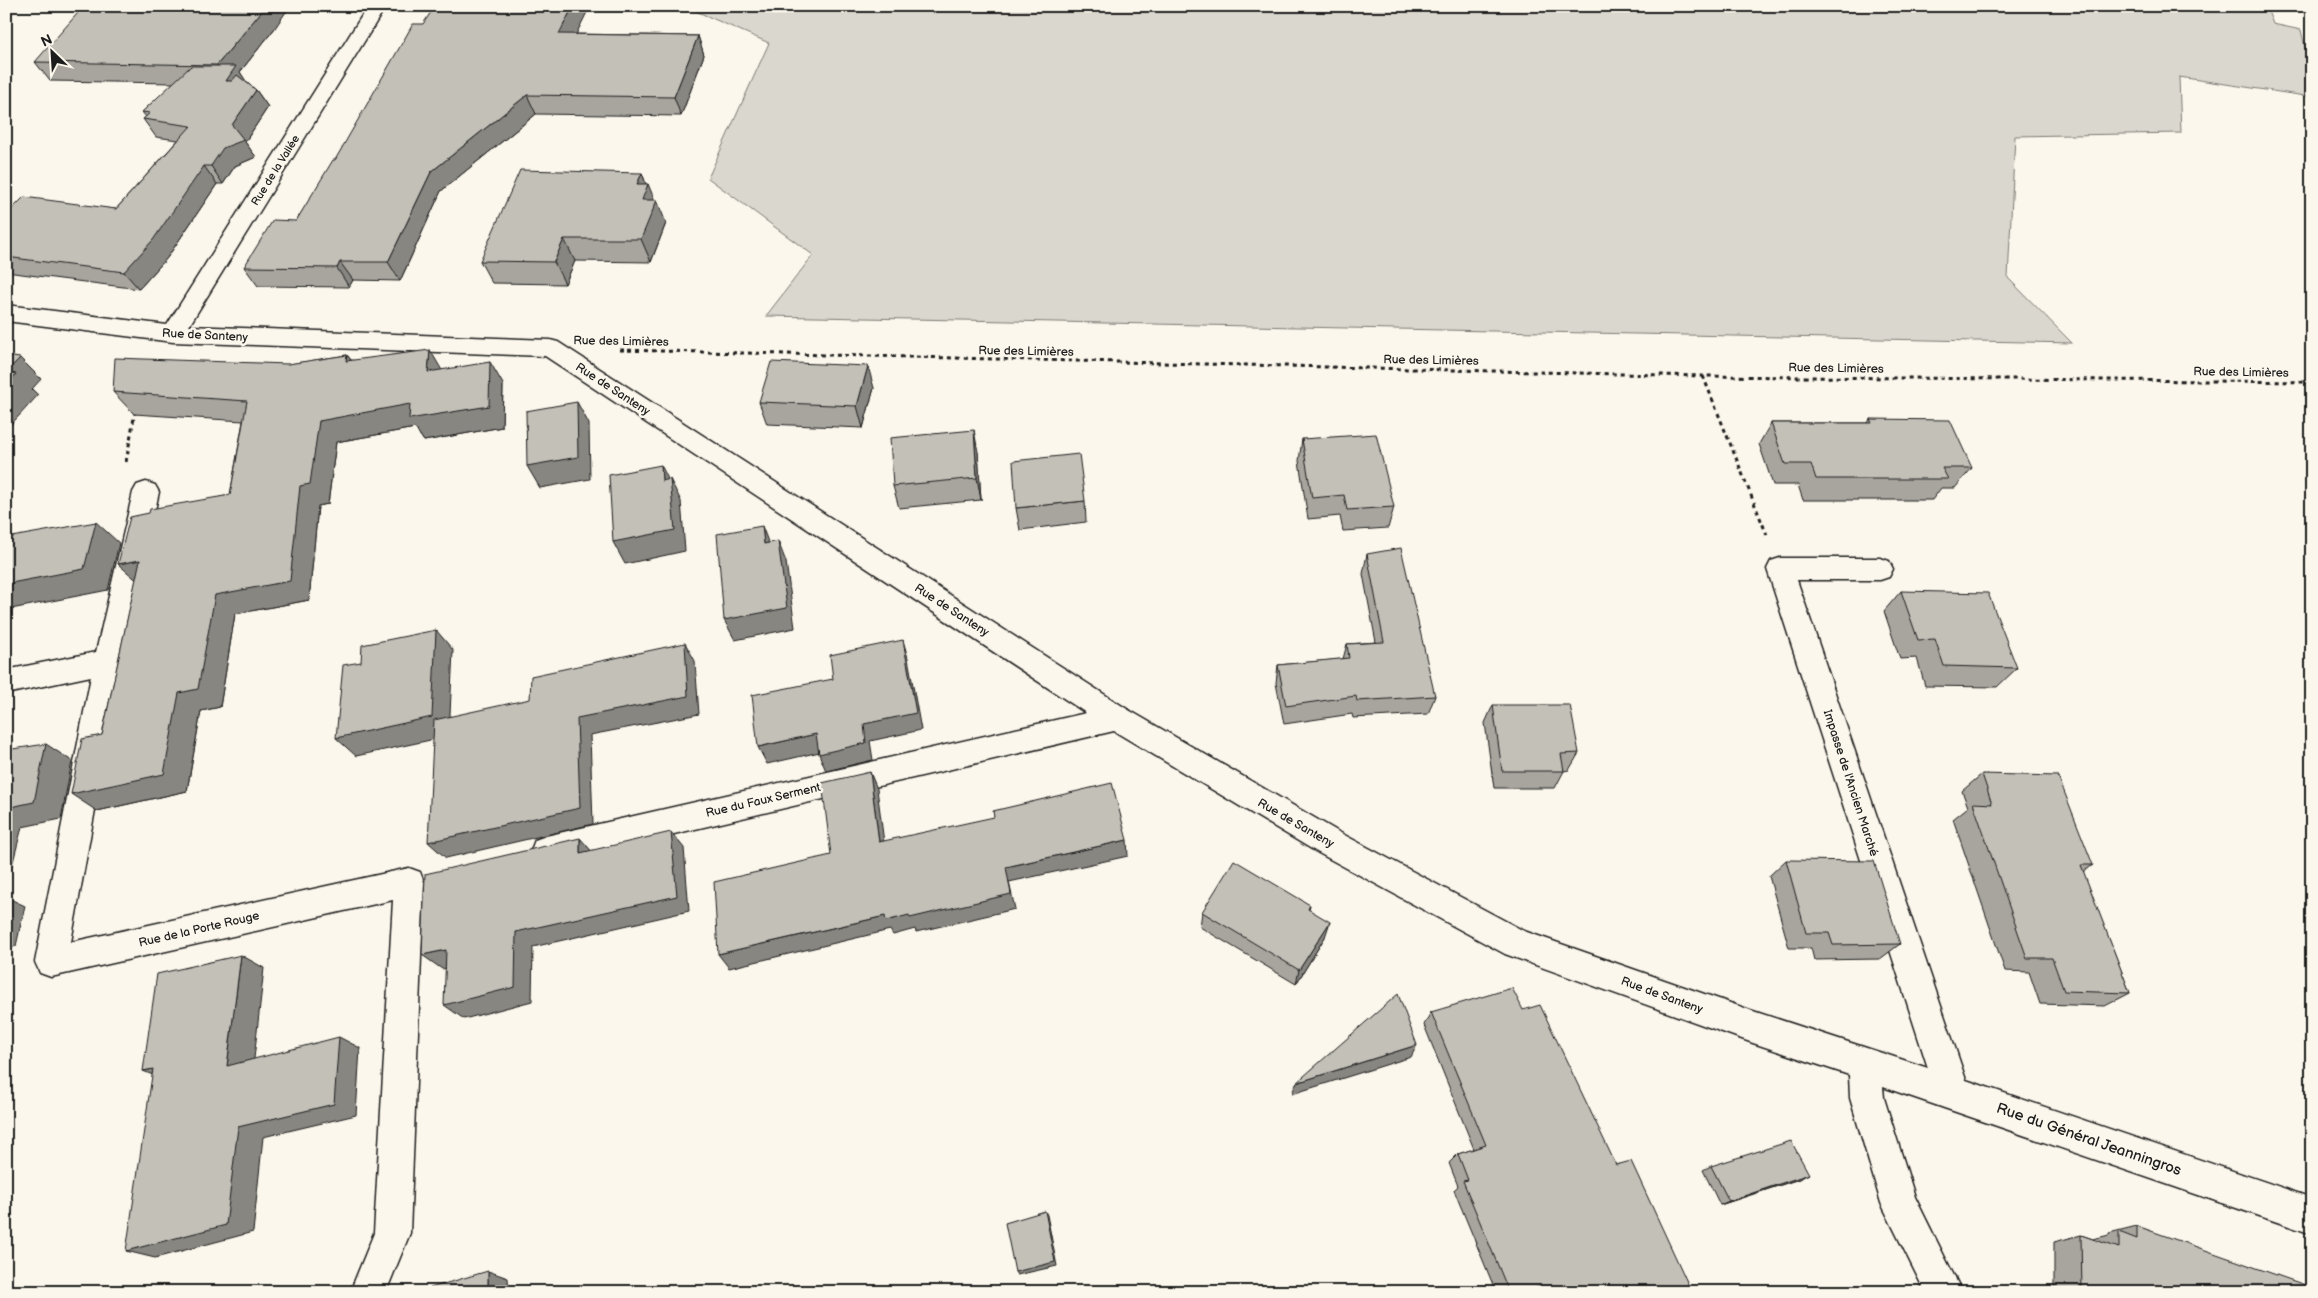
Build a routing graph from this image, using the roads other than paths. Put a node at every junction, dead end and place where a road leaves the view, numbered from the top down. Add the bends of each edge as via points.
1 (377, 6) edge
2 (6, 313) edge
3 (173, 334) junction
4 (146, 492) road end
5 (1880, 569) dead end
6 (108, 661) junction
7 (6, 682) edge
8 (1117, 718) junction
9 (516, 857) edge
10 (1865, 1065) junction
11 (1954, 1093) junction
12 (2312, 1216) edge
13 (368, 1292) edge
14 (1944, 1292) edge

1 - 3 street, Rue de la Vallée
2 - 3 street, Rue de Santeny
3 - 8 street, Rue de Santeny via 550,348
4 - 6 street, Rue de la Porte Rouge
5 - 11 street, Impasse de l'Ancien Marché via 1780,569
6 - 7 street
6 - 13 street, Rue de la Porte Rouge via 51,962 424,879 392,1233
8 - 9 street, Rue du Faux Serment
8 - 10 street, Rue de Santeny via 1326,841 1516,943
10 - 11 street, Rue du Général Jeanningros
10 - 14 street via 1867,1098 1899,1203
11 - 12 street, Rue du Général Jeanningros

